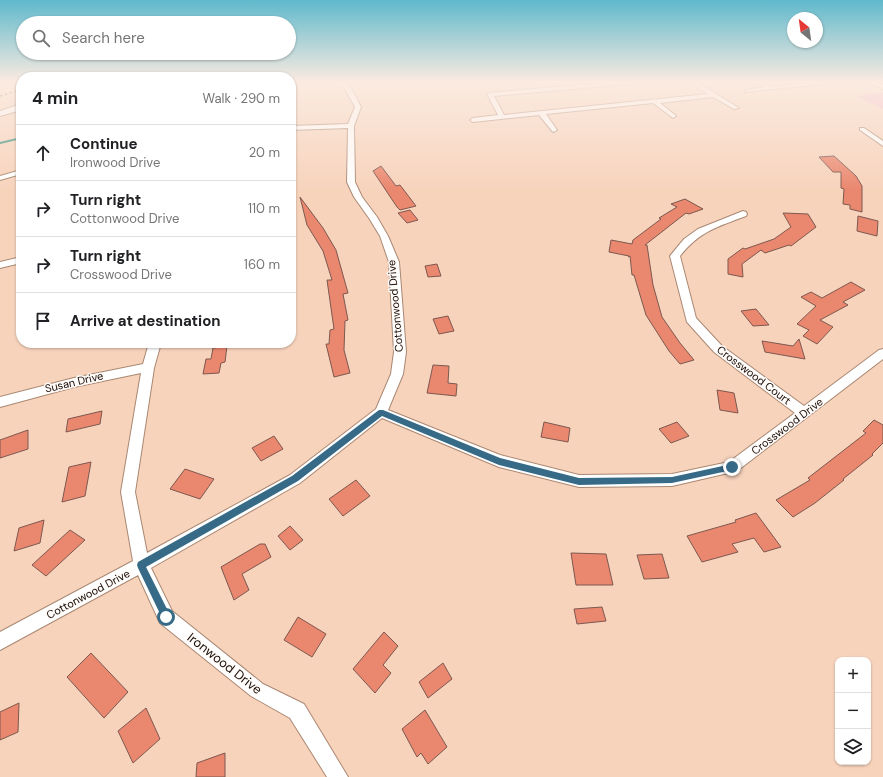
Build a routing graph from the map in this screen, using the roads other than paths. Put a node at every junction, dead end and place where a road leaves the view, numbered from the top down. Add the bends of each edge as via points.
1 (355, 117) edge
2 (510, 117) edge
3 (544, 117) edge
4 (503, 118) joint
5 (473, 120) dead end
6 (352, 126) junction
7 (296, 128) edge
8 (862, 128) dead end
9 (554, 130) dead end
10 (883, 144) edge
11 (16, 173) edge
12 (0, 178) edge
13 (743, 214) dead end
14 (16, 261) edge
15 (0, 265) edge
16 (154, 348) edge
17 (883, 353) edge
18 (148, 368) junction
19 (0, 402) edge
20 (381, 412) junction
21 (804, 413) junction
22 (141, 565) junction
23 (0, 641) edge
24 (338, 777) edge

1 - 6 street, Cottonwood Drive
2 - 4 street
3 - 9 street
4 - 5 street
6 - 7 street
6 - 20 street, Cottonwood Drive via 351,182 384,236 394,262 400,352 397,374
8 - 10 street
11 - 12 street
13 - 21 street, Crosswood Court via 701,231 687,241 675,256 691,319 718,349
14 - 15 street
16 - 18 street, Ironwood Drive
17 - 21 street, Crosswood Drive
18 - 19 street, Susan Drive via 100,376
18 - 22 street, Ironwood Drive via 128,492
20 - 21 street, Crosswood Drive via 499,461 579,481 672,480 732,467
20 - 22 street, Cottonwood Drive via 295,479
22 - 23 street, Cottonwood Drive
22 - 24 street, Ironwood Drive via 166,617 257,690 297,711

